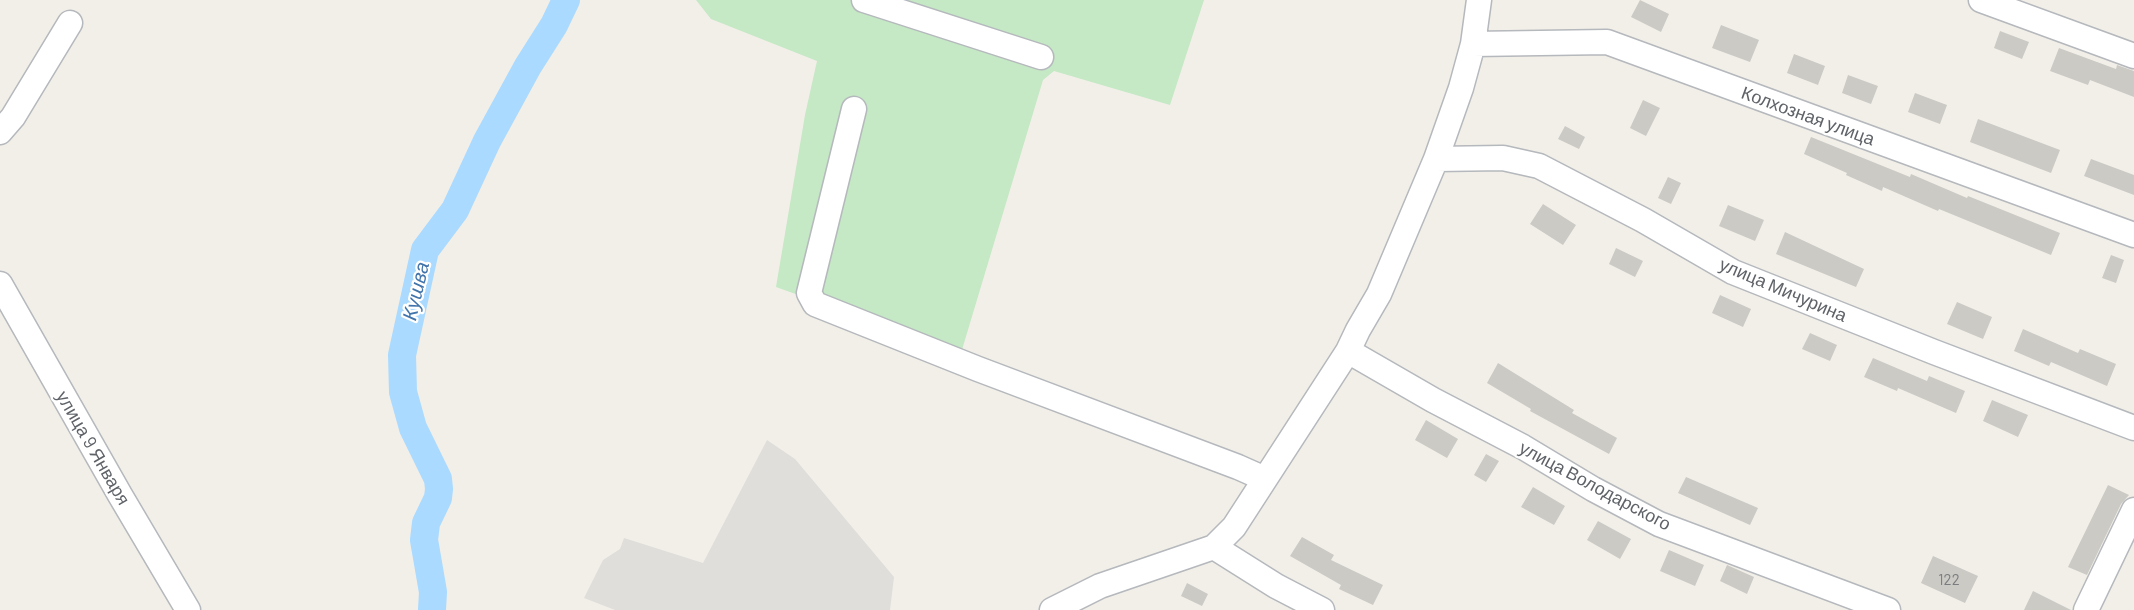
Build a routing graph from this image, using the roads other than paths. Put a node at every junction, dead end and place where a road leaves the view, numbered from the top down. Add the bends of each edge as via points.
1 (864, 0) edge
2 (1479, 0) edge
3 (1981, 0) edge
4 (70, 23) dead end
5 (1473, 44) junction
6 (2134, 56) edge
7 (1041, 57) dead end
8 (854, 109) dead end
9 (0, 132) edge
10 (1436, 159) junction
11 (2134, 235) edge
12 (0, 284) edge
13 (1348, 351) junction
14 (2134, 428) edge
15 (1265, 479) junction
16 (2134, 510) edge
17 (1214, 547) junction
18 (188, 610) edge
19 (1052, 610) edge
20 (1322, 610) edge
21 (1888, 610) edge
22 (2086, 610) edge

1 - 7 street
2 - 5 street
3 - 6 street
4 - 9 street
5 - 10 street
5 - 11 street, Колхозная улица via 1607,42
8 - 15 street via 809,293 815,304
10 - 13 street via 1379,294
10 - 14 street, улица Мичурина via 1503,158 1539,166 1733,272
12 - 18 street, улица 9 Января
13 - 15 street
13 - 21 street, улица Володарского via 1659,524
15 - 17 street via 1234,527
16 - 22 street
17 - 19 street via 1100,586
17 - 20 street

